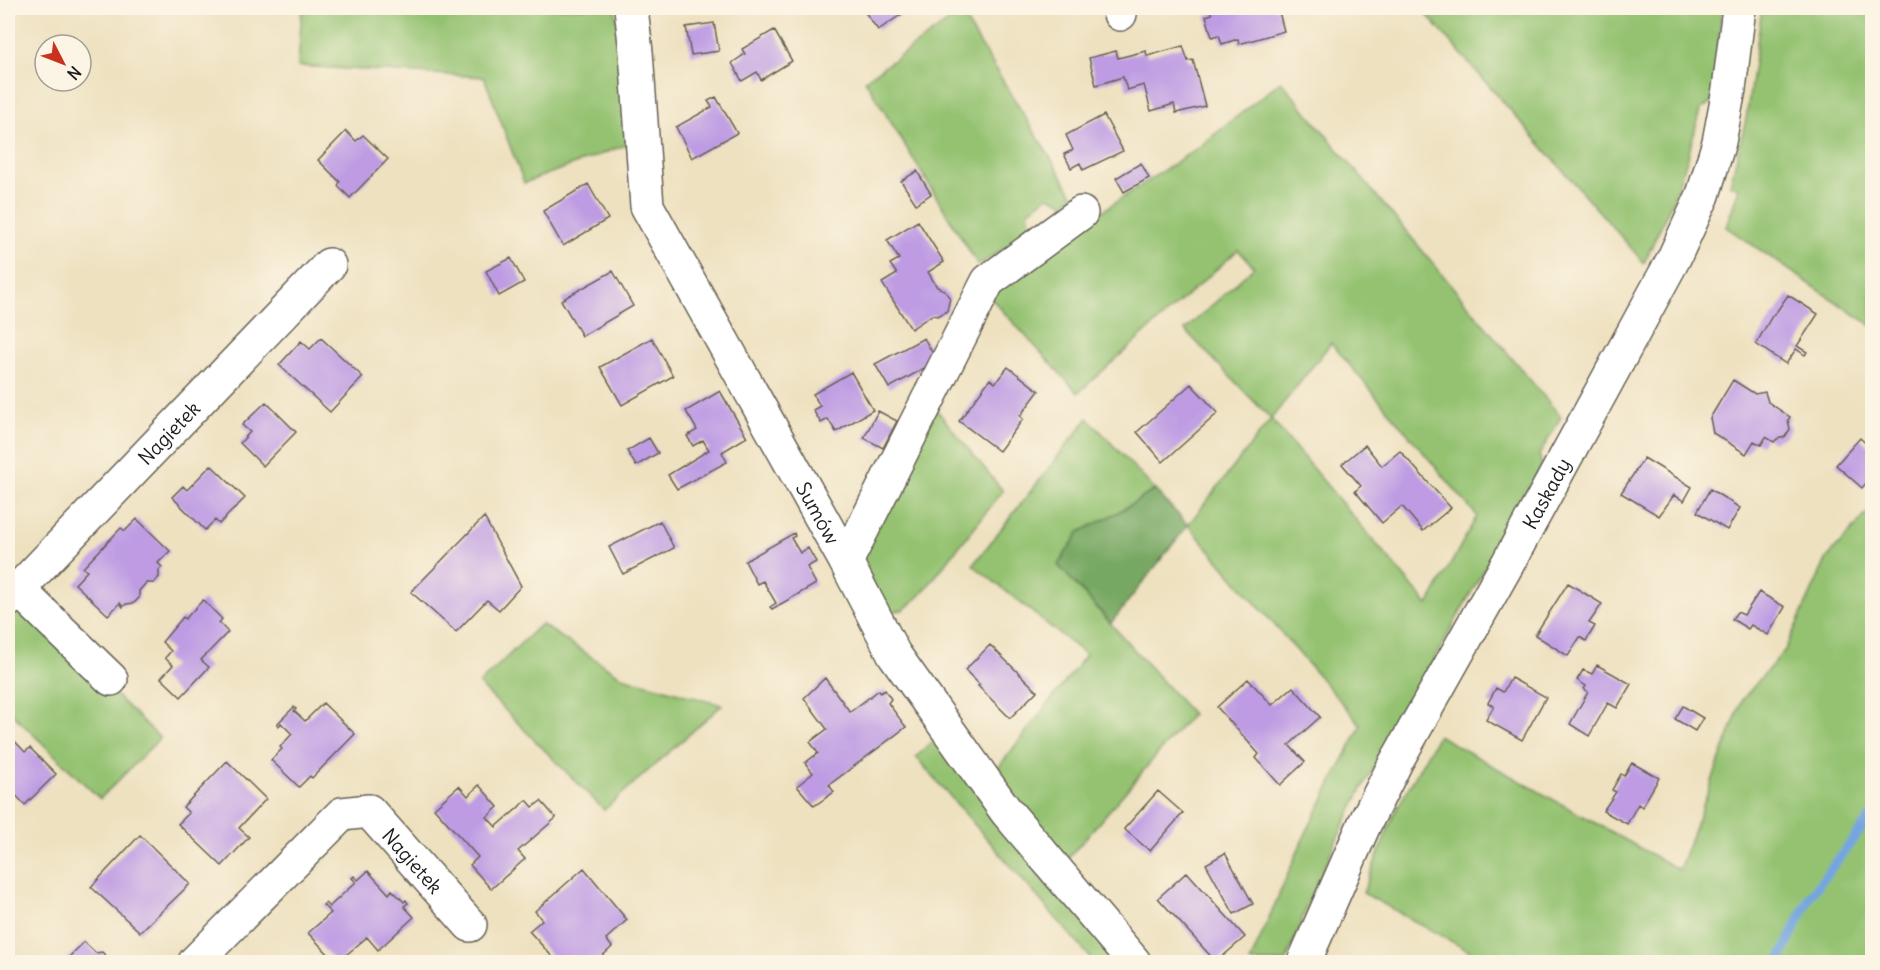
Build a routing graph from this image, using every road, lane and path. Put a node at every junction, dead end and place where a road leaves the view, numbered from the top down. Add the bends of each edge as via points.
1 (631, 8) edge
2 (1739, 8) edge
3 (1081, 213) dead end
4 (329, 265) dead end
5 (846, 562) junction
6 (13, 595) edge
7 (111, 679) dead end
8 (470, 925) dead end
9 (195, 963) edge
10 (1134, 963) edge
11 (1304, 963) edge

1 - 5 street, Sumów via 646,206
2 - 11 street, Kaskady via 1719,142 1703,195 1684,237 1642,321 1396,762
3 - 5 street via 988,281
4 - 6 street, Nagietek
5 - 10 street, Sumów via 894,654 954,740 1006,811
6 - 7 street
8 - 9 street, Nagietek via 369,811 342,814

